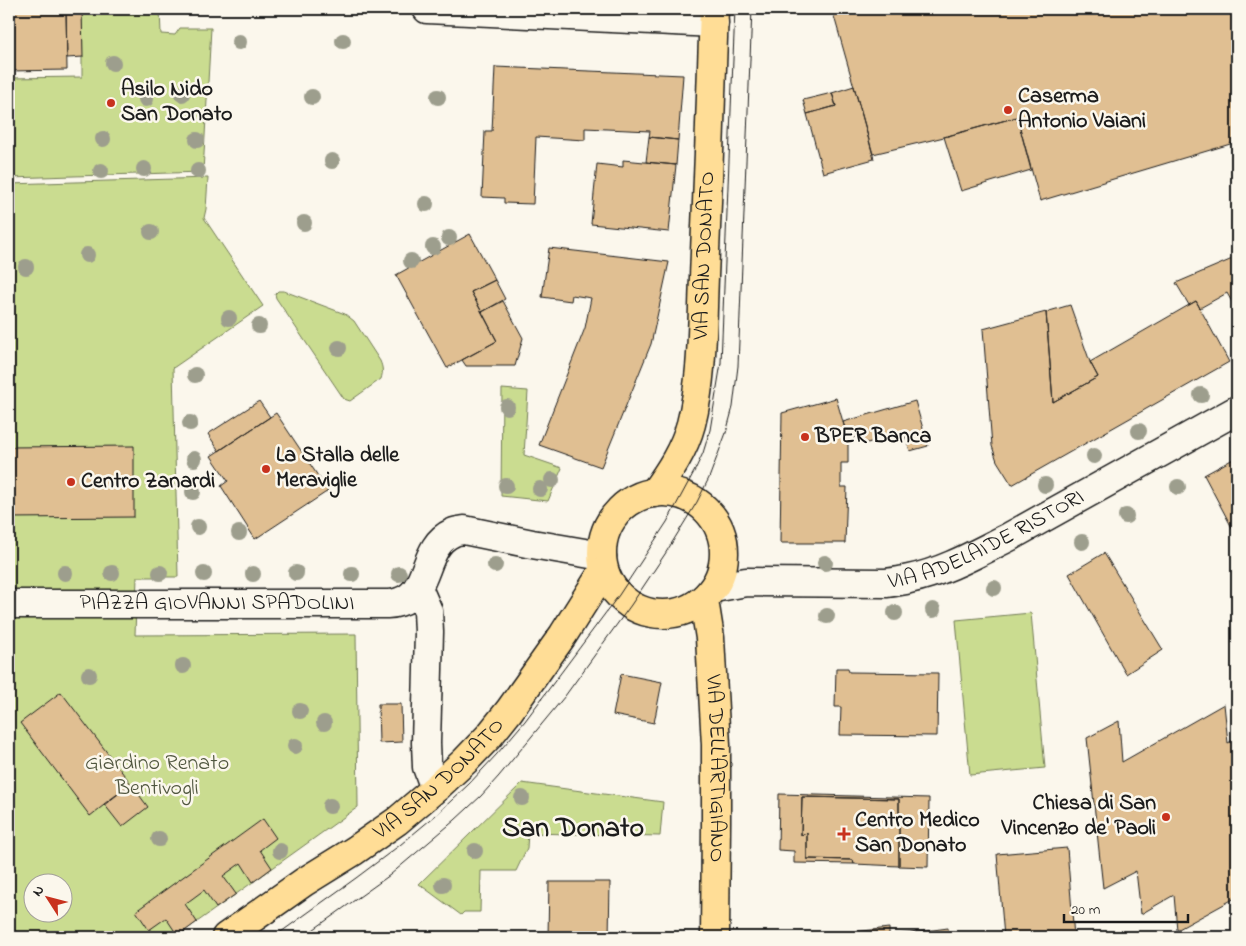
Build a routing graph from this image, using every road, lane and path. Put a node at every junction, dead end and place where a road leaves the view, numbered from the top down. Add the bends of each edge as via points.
1 (427, 9) edge
2 (714, 16) edge
3 (1237, 410) edge
4 (654, 493) junction
5 (603, 563) junction
6 (418, 588) junction
7 (709, 594) junction
8 (9, 604) edge
9 (437, 787) junction
10 (226, 937) edge
11 (715, 937) edge

1 - 2 street
2 - 4 main road, VIA SAN DONATO via 696,399 691,425 678,456
3 - 7 street, VIA ADELAIDE RISTORI via 1009,537 931,573 886,583 746,582 727,584
4 - 5 main road via 629,503 617,513 604,540
4 - 7 main road via 676,493 690,498 704,507 721,532 725,550 722,572
5 - 6 street via 464,530 452,532 434,548
5 - 7 main road via 613,588 625,602 640,610 674,614 692,608
5 - 9 main road, VIA SAN DONATO via 563,635 509,710 465,761
6 - 8 street, PIAZZA GIOVANNI SPADOLINI via 400,602 388,604
6 - 9 street via 428,611 427,767
7 - 11 main road, VIA DELL'ARTIGIANO via 716,744
9 - 10 main road, VIA SAN DONATO via 397,821

